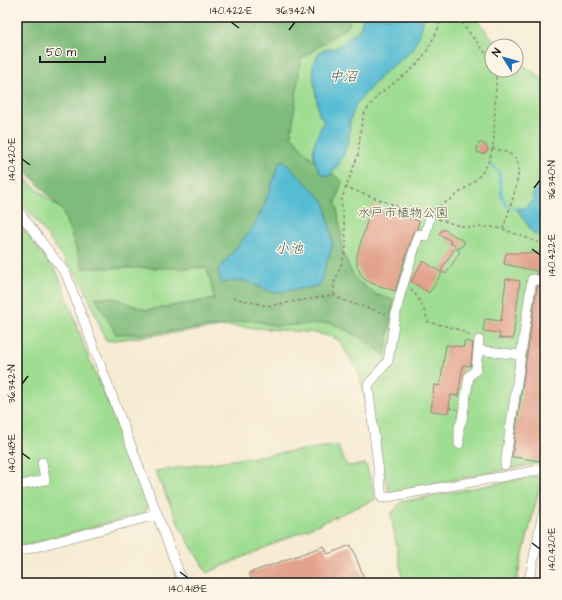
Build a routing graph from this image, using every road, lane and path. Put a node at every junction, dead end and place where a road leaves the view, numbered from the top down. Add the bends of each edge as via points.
1 (440, 17) edge
2 (459, 17) edge
3 (484, 51) edge
4 (496, 78) edge
5 (492, 148) junction
6 (345, 187) junction
7 (17, 209) edge
8 (428, 213) junction
9 (419, 214) junction
10 (503, 229) junction
11 (545, 245) edge
12 (545, 281) edge
13 (404, 284) junction
14 (334, 295) junction
15 (233, 298) dead end
16 (395, 317) junction
17 (479, 340) joint
18 (478, 350) junction
19 (520, 355) junction
20 (459, 444) dead end
21 (42, 462) dead end
22 (505, 464) dead end
23 (545, 469) edge
24 (17, 486) edge
25 (545, 502) edge
26 (156, 515) junction
27 (17, 552) edge
28 (183, 583) edge
29 (528, 583) edge

1 - 6 path via 439,27 421,60 379,94 364,114 358,155
2 - 3 path
4 - 5 path
5 - 8 path via 484,170 463,190
5 - 10 path via 512,155 519,165
6 - 9 path
6 - 14 path via 341,200 346,238 345,254 334,284
7 - 26 street via 66,274
8 - 9 path
8 - 9 path
8 - 10 path via 467,227
8 - 13 street via 424,236 419,234
10 - 11 path
12 - 19 street via 532,279
13 - 16 street
13 - 17 path via 418,296 428,322 454,328
14 - 15 path via 268,306
14 - 16 path
16 - 23 street via 388,361 368,385 382,498
17 - 18 street
18 - 19 street
18 - 20 street via 476,370 469,376 459,427
19 - 22 street
21 - 24 street via 45,480
25 - 29 street
26 - 27 street
26 - 28 street

